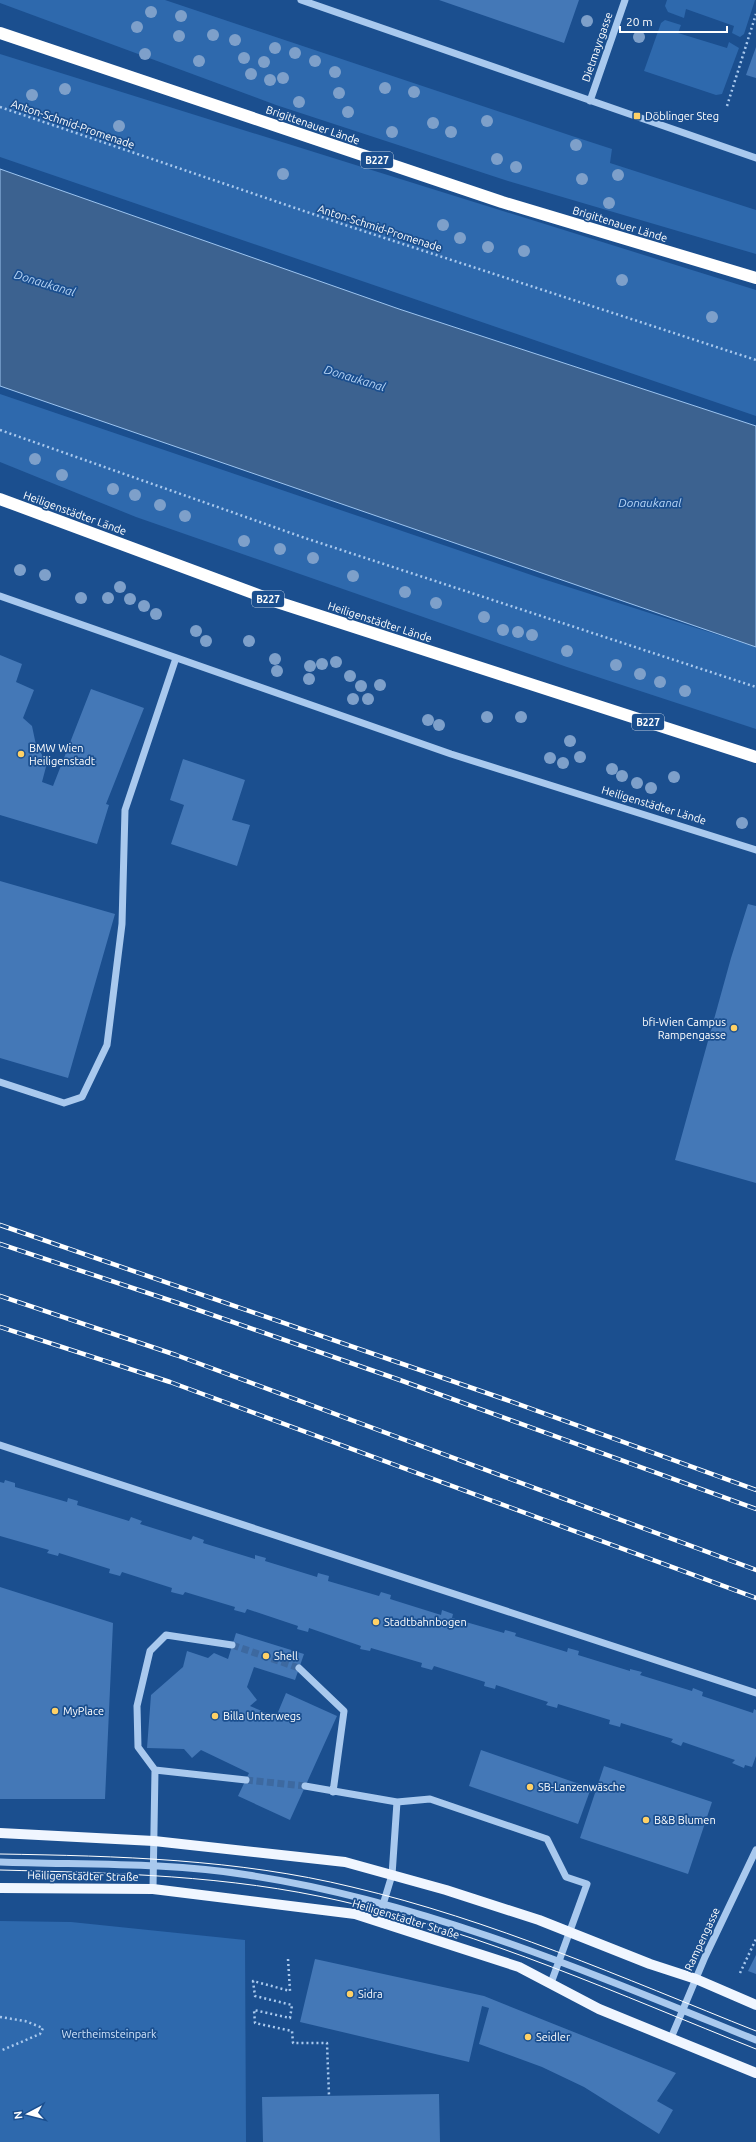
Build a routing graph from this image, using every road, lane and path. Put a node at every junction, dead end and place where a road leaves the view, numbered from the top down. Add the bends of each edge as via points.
1 (301, 0) edge
2 (625, 0) edge
3 (756, 14) edge
4 (0, 33) edge
5 (590, 100) junction
6 (727, 106) dead end
7 (0, 107) edge
8 (756, 158) edge
9 (756, 278) edge
10 (756, 360) edge
11 (0, 430) edge
12 (0, 499) edge
13 (0, 596) edge
14 (176, 658) junction
15 (756, 687) edge
16 (756, 758) edge
17 (756, 850) edge
18 (0, 1082) edge
19 (0, 1445) edge
20 (232, 1645) tunnel mouth
21 (299, 1668) tunnel mouth
22 (756, 1693) edge
23 (156, 1770) junction
24 (246, 1780) tunnel mouth
25 (305, 1786) tunnel mouth
26 (333, 1792) junction
27 (397, 1802) junction
28 (0, 1833) edge
29 (154, 1841) junction
30 (756, 1850) edge
31 (0, 1862) edge
32 (152, 1866) junction
33 (392, 1875) junction
34 (0, 1888) edge
35 (153, 1889) junction
36 (383, 1903) junction
37 (378, 1921) junction
38 (569, 1932) junction
39 (756, 1939) edge
40 (288, 1959) dead end
41 (559, 1961) junction
42 (740, 1973) dead end
43 (696, 1979) junction
44 (550, 1983) junction
45 (756, 2005) edge
46 (683, 2010) junction
47 (0, 2017) edge
48 (671, 2038) junction
49 (756, 2040) edge
50 (0, 2051) edge
51 (756, 2073) edge
52 (328, 2096) dead end

1 - 5 street
2 - 5 street, Dietmayrgasse
3 - 6 path
4 - 9 highway, Brigittenauer Lände / B227 via 502,202
5 - 8 street
7 - 10 path, Anton-Schmid-Promenade via 345,225
11 - 15 path via 305,538
12 - 16 highway, Heiligenstädter Lände / B227 via 277,602
13 - 14 street, Heiligenstädter Lände
14 - 17 street, Heiligenstädter Lände via 450,754
14 - 18 street via 125,810 122,924 107,1044 82,1097 64,1103
19 - 22 street
20 - 23 street via 166,1635 150,1651 137,1706 138,1748
21 - 26 street via 344,1711
23 - 24 street
23 - 29 street
25 - 26 street
26 - 27 street
27 - 33 street
27 - 38 street via 430,1799 547,1839 566,1877 588,1884
28 - 29 main road
29 - 32 street
29 - 33 main road via 345,1862
30 - 43 street, Rampengasse
31 - 32 street
32 - 35 street
32 - 36 street via 247,1874
33 - 36 street
33 - 38 main road via 539,1920
34 - 35 main road, Heiligenstädter Straße
35 - 37 main road, Heiligenstädter Straße via 355,1914
36 - 37 street
36 - 41 street via 462,1926
37 - 44 main road, Heiligenstädter Straße via 519,1967
38 - 41 street
38 - 43 main road
39 - 42 path
40 - 52 path via 290,1991 253,1981 254,1996 292,2005 290,2018 254,2010 255,2023 292,2030 293,2043 327,2043
41 - 44 street
41 - 46 street
43 - 45 main road
43 - 46 street, Rampengasse
44 - 48 main road, Heiligenstädter Straße via 599,2009
46 - 48 street, Rampengasse
46 - 49 street
47 - 50 path via 25,2021 43,2028 40,2034
48 - 51 main road, Heiligenstädter Straße

